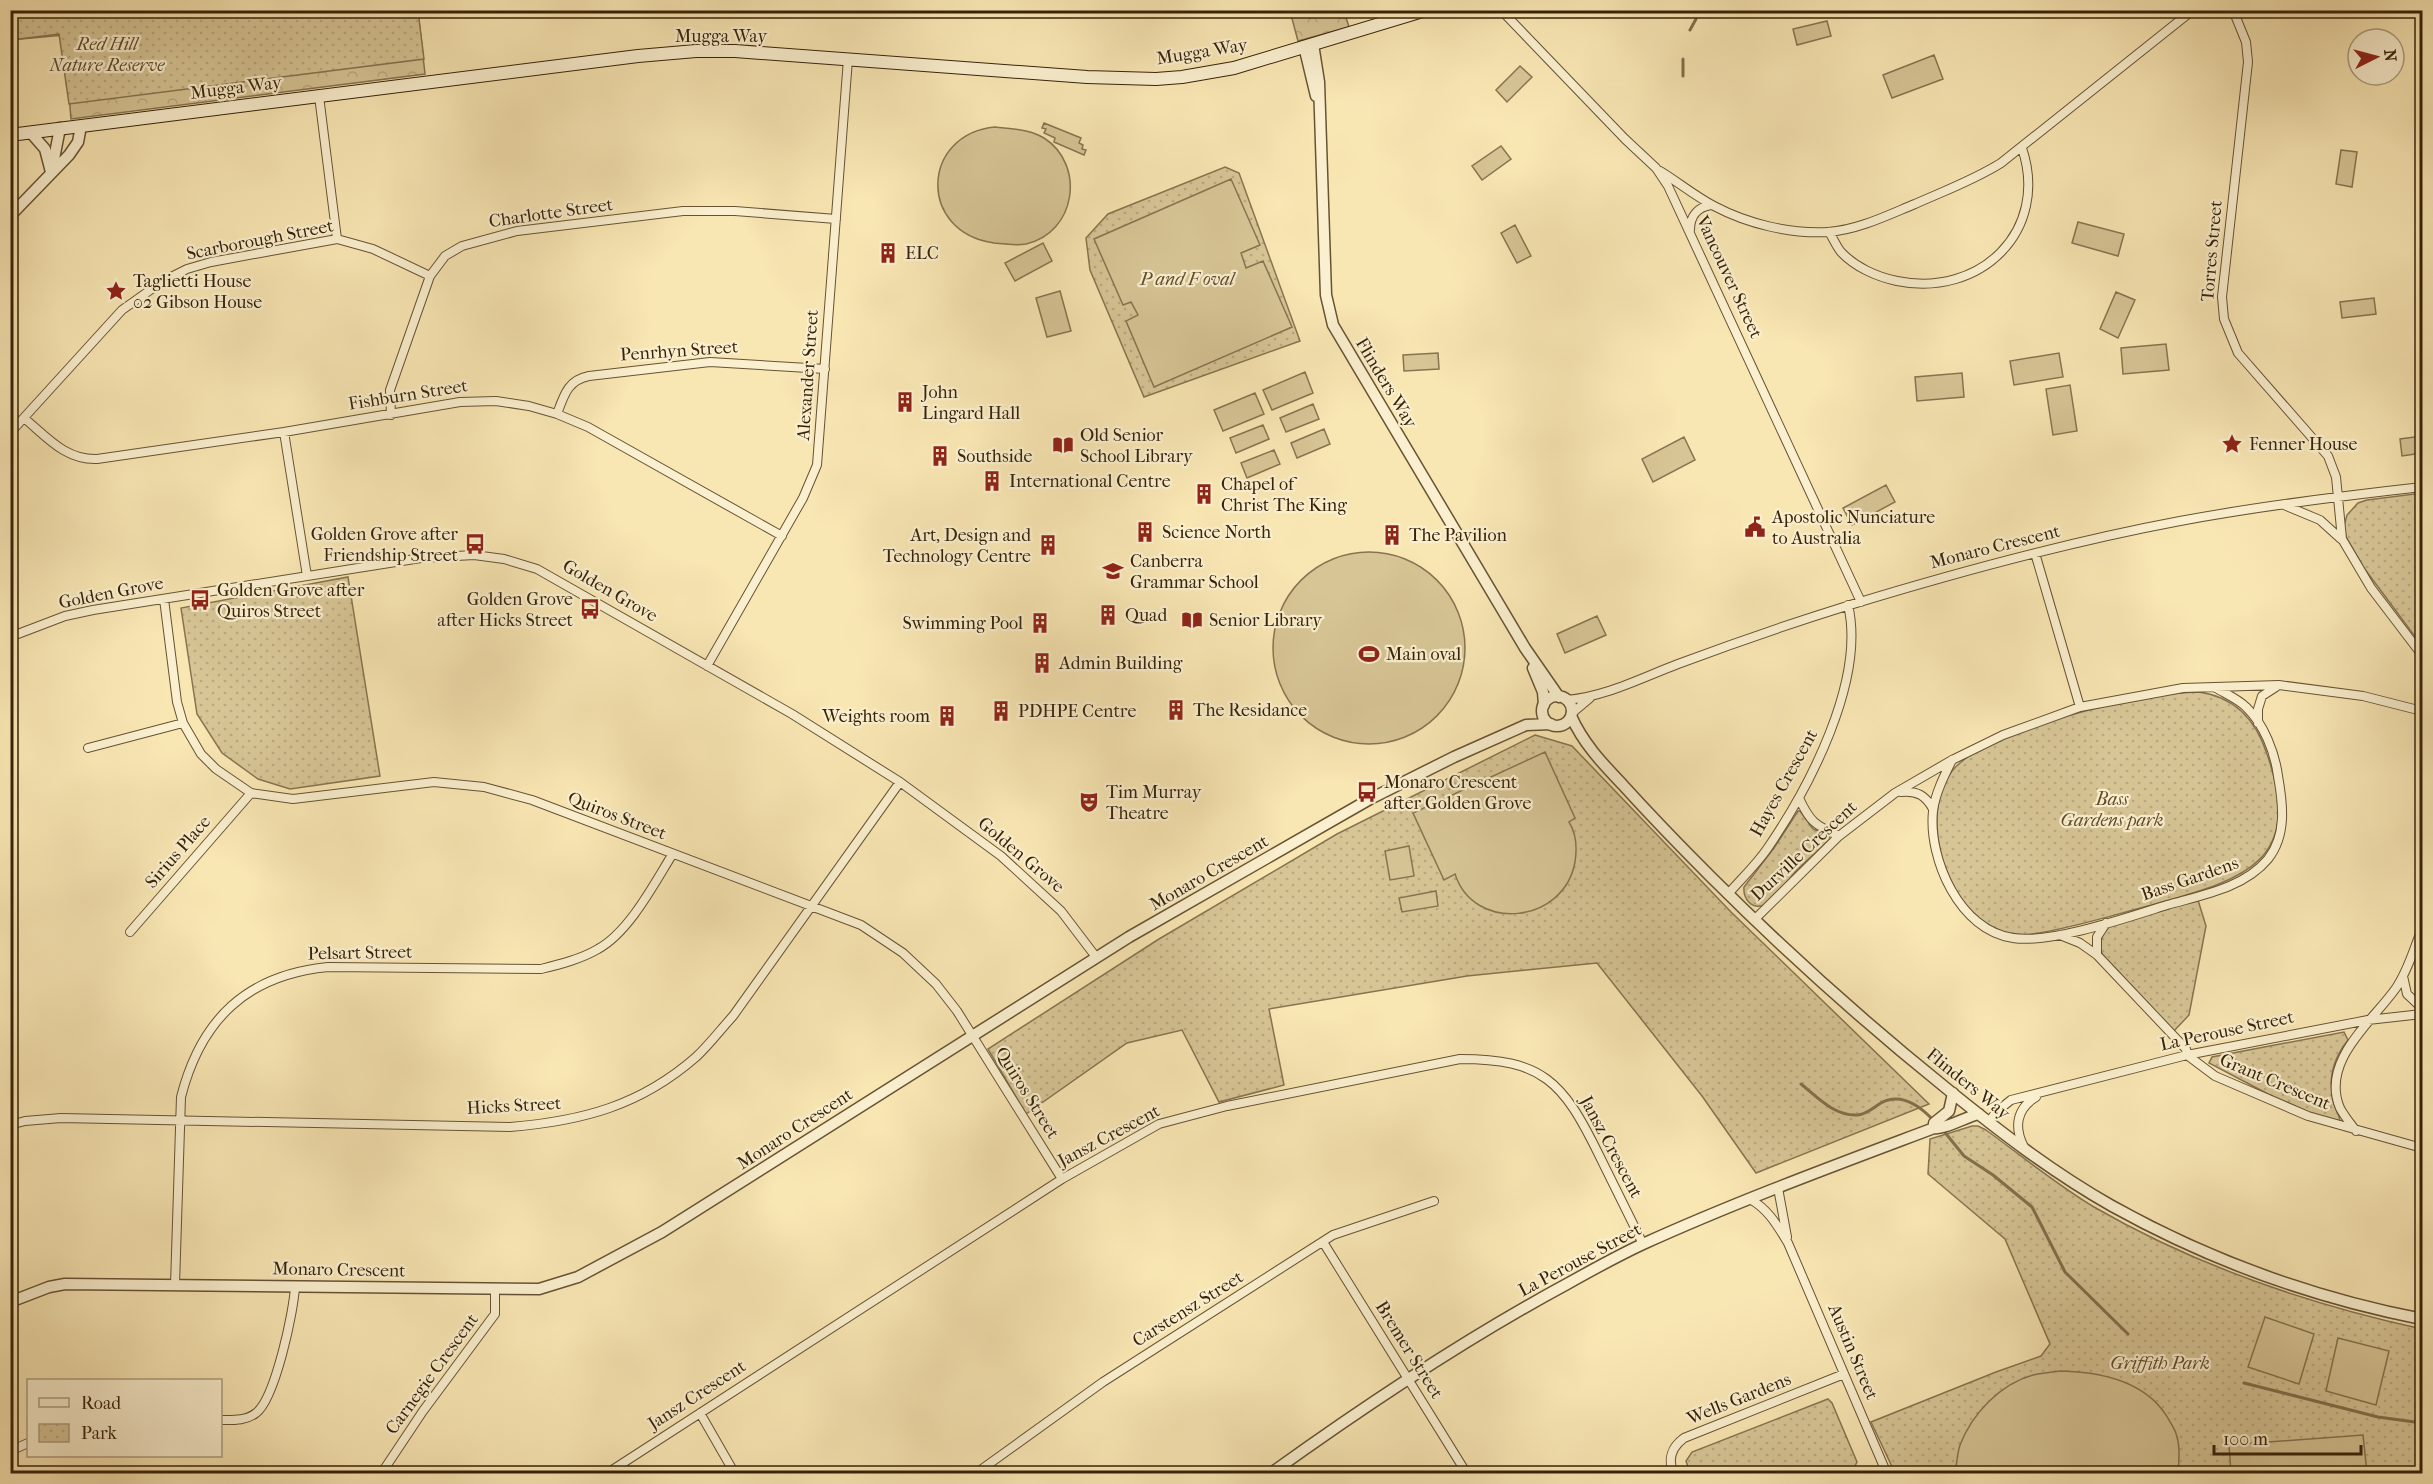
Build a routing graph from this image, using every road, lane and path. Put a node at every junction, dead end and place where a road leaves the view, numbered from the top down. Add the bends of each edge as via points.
1 (1426, 10) edge
2 (1501, 10) edge
3 (2193, 10) edge
4 (2233, 10) edge
5 (1308, 45) junction
6 (848, 59) junction
7 (319, 96) junction
8 (81, 126) junction
9 (60, 128) junction
10 (31, 133) junction
11 (10, 135) edge
12 (2022, 148) junction
13 (1656, 168) junction
14 (51, 172) junction
15 (1712, 204) junction
16 (10, 216) edge
17 (836, 219) junction
18 (1829, 232) junction
19 (1690, 233) junction
20 (337, 239) junction
21 (430, 276) junction
22 (825, 369) junction
23 (557, 414) junction
24 (391, 415) junction
25 (24, 418) junction
26 (284, 432) junction
27 (10, 433) edge
28 (2422, 487) edge
29 (2338, 496) junction
30 (2283, 504) junction
31 (782, 536) junction
32 (2342, 539) junction
33 (2035, 553) junction
34 (308, 576) junction
35 (164, 599) junction
36 (1861, 602) junction
37 (1848, 605) junction
38 (10, 637) edge
39 (1525, 648) junction
40 (2422, 655) edge
41 (707, 666) junction
42 (2279, 685) junction
43 (2213, 687) junction
44 (1562, 698) junction
45 (1591, 698) junction
46 (2080, 706) junction
47 (1543, 707) junction
48 (2422, 711) edge
49 (1571, 715) junction
50 (183, 723) junction
51 (2258, 723) junction
52 (1526, 725) junction
53 (1555, 725) junction
54 (1581, 738) junction
55 (88, 748) dead end
56 (1952, 760) junction
57 (900, 782) junction
58 (251, 793) junction
59 (1895, 793) junction
60 (1799, 798) junction
61 (1933, 809) junction
62 (1839, 836) junction
63 (672, 855) junction
64 (1728, 894) junction
65 (811, 906) junction
66 (1755, 919) junction
67 (2106, 923) junction
68 (2422, 929) edge
69 (130, 932) dead end
70 (2060, 935) junction
71 (2097, 955) junction
72 (1096, 957) junction
73 (2403, 976) junction
74 (2422, 1008) edge
75 (2422, 1014) edge
76 (2368, 1020) junction
77 (970, 1035) junction
78 (2187, 1055) junction
79 (1953, 1093) junction
80 (2041, 1094) junction
81 (1979, 1114) junction
82 (178, 1121) junction
83 (1989, 1122) junction
84 (10, 1125) edge
85 (1936, 1126) junction
86 (2356, 1131) junction
87 (2422, 1149) edge
88 (2026, 1151) junction
89 (1062, 1179) junction
90 (1778, 1188) junction
91 (1750, 1199) junction
92 (1434, 1201) dead end
93 (1323, 1242) junction
94 (1788, 1243) junction
95 (1643, 1244) junction
96 (176, 1285) junction
97 (295, 1286) junction
98 (495, 1288) junction
99 (10, 1302) edge
100 (2422, 1319) edge
101 (1844, 1374) junction
102 (1406, 1378) junction
103 (700, 1413) junction
104 (222, 1420) edge
105 (27, 1443) edge
106 (10, 1451) edge
107 (381, 1473) edge
108 (606, 1473) edge
109 (735, 1473) edge
110 (975, 1473) edge
111 (1270, 1473) edge
112 (1467, 1473) edge
113 (1674, 1473) edge
114 (1885, 1473) edge

1 - 5 main road, Mugga Way
2 - 13 street, Vancouver Street
3 - 12 street
4 - 29 street, Torres Street via 2246,42 2248,62 2222,297 2224,319 2238,353 2328,456
5 - 6 main road, Mugga Way via 1234,68 1156,79
5 - 39 street, Flinders Way via 1318,105 1326,295 1333,325
6 - 7 main road, Mugga Way via 735,51 667,53
6 - 17 street, Alexander Street
7 - 8 main road, Mugga Way
7 - 20 street
8 - 9 main road, Mugga Way
8 - 14 street via 78,142
9 - 10 main road, Mugga Way
9 - 14 street
10 - 11 main road, Mugga Way
10 - 14 street via 45,149
12 - 18 street via 1958,186 1883,217
12 - 18 street via 2029,168 2024,217 1991,262 1968,276 1928,285 1882,278 1841,251
13 - 15 street
13 - 19 street, Vancouver Street
14 - 16 street
15 - 18 street via 1769,226
15 - 19 street via 1693,216
17 - 21 street, Charlotte Street via 712,210 516,231 462,246 445,256
17 - 22 street, Alexander Street
19 - 36 street, Vancouver Street
20 - 21 street, Scarborough Street via 373,249
20 - 25 street, Scarborough Street via 211,262 163,281 122,310
21 - 24 street, Charlotte Street via 390,390
22 - 23 street, Penrhyn Street via 710,362 589,376 572,383
22 - 31 street, Alexander Street via 817,465
23 - 24 street, Fishburn Street via 512,403 477,401
23 - 31 street, Fishburn Street via 588,427
24 - 26 street, Fishburn Street
25 - 26 street, Fishburn Street via 68,454 87,460
25 - 27 street, Scarborough Street
26 - 34 street
28 - 29 street, Monaro Crescent
29 - 30 street, Monaro Crescent
29 - 32 street, Torres Street
30 - 32 street via 2320,520
30 - 33 street, Monaro Crescent via 2180,521
31 - 41 street, Alexander Street
32 - 40 street via 2371,588
33 - 36 street, Monaro Crescent
33 - 46 street
34 - 35 street, Golden Grove
34 - 41 street, Golden Grove via 441,555 504,559 568,584
35 - 38 street, Golden Grove via 65,616
35 - 50 street, Quiros Street
36 - 37 street, Monaro Crescent
37 - 45 street, Monaro Crescent
37 - 60 street, Hayes Crescent via 1853,649 1842,695 1831,731
39 - 44 street, Flinders Way
39 - 47 street, Flinders Way via 1539,680
41 - 57 street, Golden Grove
42 - 43 street, Durville Crescent
42 - 48 street, Durville Crescent via 2363,696
42 - 51 street via 2262,696
43 - 46 street, Durville Crescent via 2183,688
43 - 51 street, Bass Gardens via 2241,703
44 - 45 street, Monaro Crescent
44 - 47 street via 1550,699
44 - 49 street via 1571,707
45 - 49 street, Monaro Crescent
46 - 56 street, Durville Crescent via 2002,735
47 - 52 street, Monaro Crescent
47 - 53 street via 1544,718
49 - 53 street
49 - 54 street, Flinders Way
50 - 55 street
50 - 58 street, Quiros Street via 201,754
51 - 67 street, Bass Gardens via 2277,770 2283,810 2270,857 2248,878
52 - 53 street, Monaro Crescent
52 - 72 street, Monaro Crescent via 1370,800
53 - 54 street, Flinders Way
54 - 64 street, Flinders Way via 1640,805
56 - 59 street, Durville Crescent
56 - 61 street, Bass Gardens
57 - 65 street, Hicks Street
57 - 72 street, Golden Grove via 1001,856 1061,911
58 - 63 street, Quiros Street via 293,799 404,784 459,783 509,792
58 - 69 street, Sirius Place
59 - 61 street via 1914,791 1928,800
59 - 62 street, Durville Crescent
60 - 62 street via 1811,821
60 - 64 street, Hayes Crescent via 1766,850
61 - 70 street, Bass Gardens via 1939,860 1947,882 1972,918 2012,939
62 - 66 street, Durville Crescent
63 - 65 street, Quiros Street
63 - 82 street, Pelsart Street via 625,925 600,949 573,961 541,969 328,967 283,975 254,988 228,1009 202,1039 188,1068
64 - 66 street, Flinders Way
65 - 77 street, Quiros Street via 861,925 903,953 936,984
65 - 82 street, Hicks Street via 733,1016 697,1056 646,1093 597,1114 510,1126
66 - 79 street, Flinders Way via 1850,1008
67 - 70 street, Bass Gardens
67 - 71 street via 2097,937
68 - 73 street
70 - 71 street
71 - 78 street via 2186,1049
72 - 77 street, Monaro Crescent
73 - 74 street via 2407,994
73 - 76 street
75 - 76 street, La Perouse Street
76 - 78 street, La Perouse Street
76 - 86 street, Grant Crescent via 2347,1049 2336,1090 2340,1108
77 - 89 street, Quiros Street
77 - 98 street, Monaro Crescent via 613,1260 578,1277 538,1289
78 - 80 street, La Perouse Street
78 - 86 street, Grant Crescent via 2215,1076 2308,1116
79 - 81 street, Flinders Way
79 - 85 street via 1949,1111
80 - 83 street, La Perouse Street via 2011,1100
80 - 88 street via 2028,1102 2018,1119 2019,1136
81 - 83 street, Flinders Way
81 - 85 street, La Perouse Street
82 - 84 street, Hicks Street via 61,1118
82 - 96 street, Pelsart Street
83 - 88 street, Flinders Way
85 - 90 street, La Perouse Street
86 - 87 street, Grant Crescent
88 - 100 street, Flinders Way via 2112,1206 2203,1252 2316,1294
89 - 95 street, Jansz Crescent via 1160,1124 1197,1113 1460,1059 1499,1061 1532,1071 1568,1099
89 - 103 street, Jansz Crescent
90 - 91 street, La Perouse Street
90 - 94 street, Austin Street
91 - 94 street, Austin Street via 1770,1215
91 - 95 street, La Perouse Street
92 - 93 street, Carstensz Street via 1333,1235
93 - 102 street, Bremer Street
93 - 110 street, Carstensz Street via 1103,1382
94 - 101 street, Austin Street
95 - 102 street, La Perouse Street via 1525,1307
96 - 97 street, Monaro Crescent
96 - 99 street, Monaro Crescent via 65,1284
97 - 98 street, Monaro Crescent
97 - 104 street via 294,1307 264,1406 246,1419
98 - 107 street, Carnegie Crescent via 495,1314
101 - 113 street, Wells Gardens via 1684,1438 1674,1446 1671,1455
101 - 114 street, Austin Street
102 - 111 street, La Perouse Street
102 - 112 street, Bremer Street
103 - 108 street, Jansz Crescent
103 - 109 street
105 - 106 street

